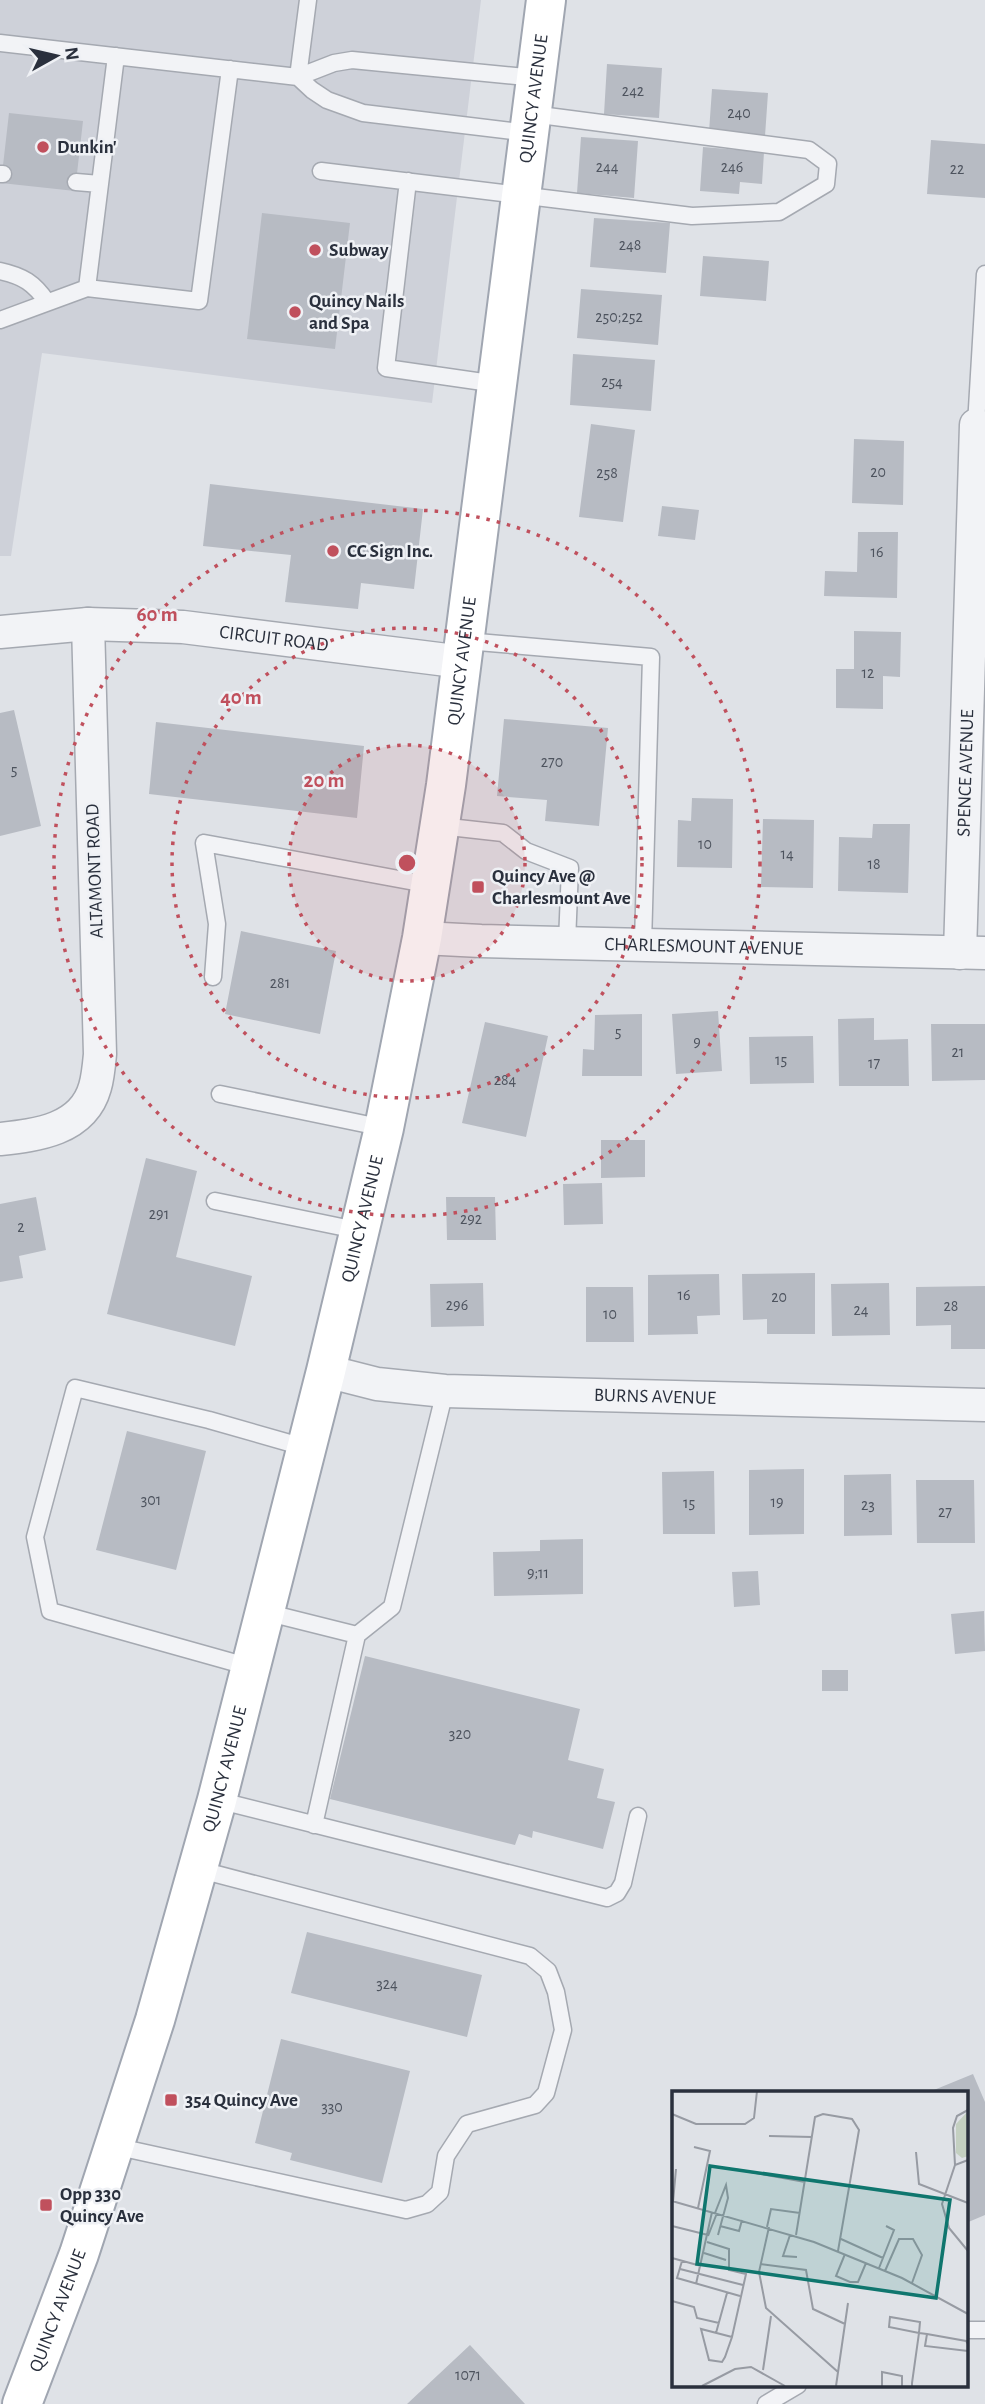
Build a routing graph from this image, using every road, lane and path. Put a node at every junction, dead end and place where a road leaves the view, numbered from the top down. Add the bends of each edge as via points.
1 (308, 0) edge
2 (546, 0) edge
3 (0, 43) edge
4 (116, 56) junction
5 (230, 69) junction
6 (298, 77) junction
7 (532, 108) junction
8 (321, 171) dead end
9 (408, 181) junction
10 (76, 182) dead end
11 (100, 184) junction
12 (522, 194) junction
13 (0, 271) edge
14 (985, 274) edge
15 (88, 288) junction
16 (47, 302) junction
17 (0, 320) edge
18 (497, 384) junction
19 (976, 425) joint
20 (89, 624) junction
21 (0, 632) edge
22 (464, 651) junction
23 (440, 826) junction
24 (431, 885) junction
25 (422, 938) junction
26 (567, 942) junction
27 (643, 944) junction
28 (973, 953) edge
29 (213, 977) dead end
30 (220, 1094) dead end
31 (384, 1128) junction
32 (0, 1139) edge
33 (215, 1201) dead end
34 (360, 1231) junction
35 (326, 1371) junction
36 (445, 1391) junction
37 (985, 1405) edge
38 (307, 1448) junction
39 (265, 1612) junction
40 (357, 1635) junction
41 (250, 1667) junction
42 (217, 1800) junction
43 (638, 1816) dead end
44 (314, 1825) junction
45 (197, 1869) junction
46 (114, 2147) junction
47 (795, 2386) edge
48 (22, 2404) edge
49 (766, 2404) edge

1 - 6 lane
2 - 7 main road, QUINCY AVENUE
3 - 4 lane
4 - 5 lane
4 - 11 lane
5 - 6 lane
5 - 15 lane via 200,301
6 - 7 lane via 352,60
6 - 7 lane via 327,100 363,113
7 - 12 main road, QUINCY AVENUE
7 - 12 lane via 808,150 828,164 826,184 779,212 692,216
8 - 9 lane
9 - 12 lane
9 - 18 lane via 386,368
10 - 11 lane
11 - 15 lane
12 - 18 main road, QUINCY AVENUE
13 - 16 lane via 20,275 36,286
14 - 19 lane
15 - 16 lane
16 - 17 lane
18 - 22 main road, QUINCY AVENUE
19 - 28 street, SPENCE AVENUE
20 - 21 street, CIRCUIT ROAD
20 - 22 street, CIRCUIT ROAD via 183,627
20 - 32 street, ALTAMONT ROAD via 100,1054 95,1089 80,1113 58,1128 35,1136
22 - 23 main road, QUINCY AVENUE
22 - 27 lane via 651,657
23 - 24 main road, QUINCY AVENUE
23 - 26 lane via 503,833 526,851 570,868
24 - 25 main road, QUINCY AVENUE
24 - 29 lane via 204,843 217,924
25 - 26 street, CHARLESMOUNT AVENUE
25 - 31 main road, QUINCY AVENUE
26 - 27 street, CHARLESMOUNT AVENUE
27 - 28 street, CHARLESMOUNT AVENUE
30 - 31 lane
31 - 34 main road, QUINCY AVENUE
33 - 34 lane
34 - 35 main road, QUINCY AVENUE
35 - 36 street, BURNS AVENUE via 377,1384
35 - 38 main road, QUINCY AVENUE
36 - 37 street, BURNS AVENUE
36 - 40 lane via 392,1607
38 - 39 main road, QUINCY AVENUE
38 - 41 lane via 75,1388 35,1537 50,1611
39 - 40 lane
39 - 41 main road, QUINCY AVENUE
40 - 44 lane
41 - 42 main road, QUINCY AVENUE
42 - 44 lane
42 - 45 main road, QUINCY AVENUE
43 - 44 lane via 623,1883 607,1898
45 - 46 main road, QUINCY AVENUE
45 - 46 lane via 530,1955 548,1971 563,2030 546,2093 535,2105 467,2124 446,2156 440,2192 427,2204 406,2210
46 - 48 main road, QUINCY AVENUE
47 - 49 lane

